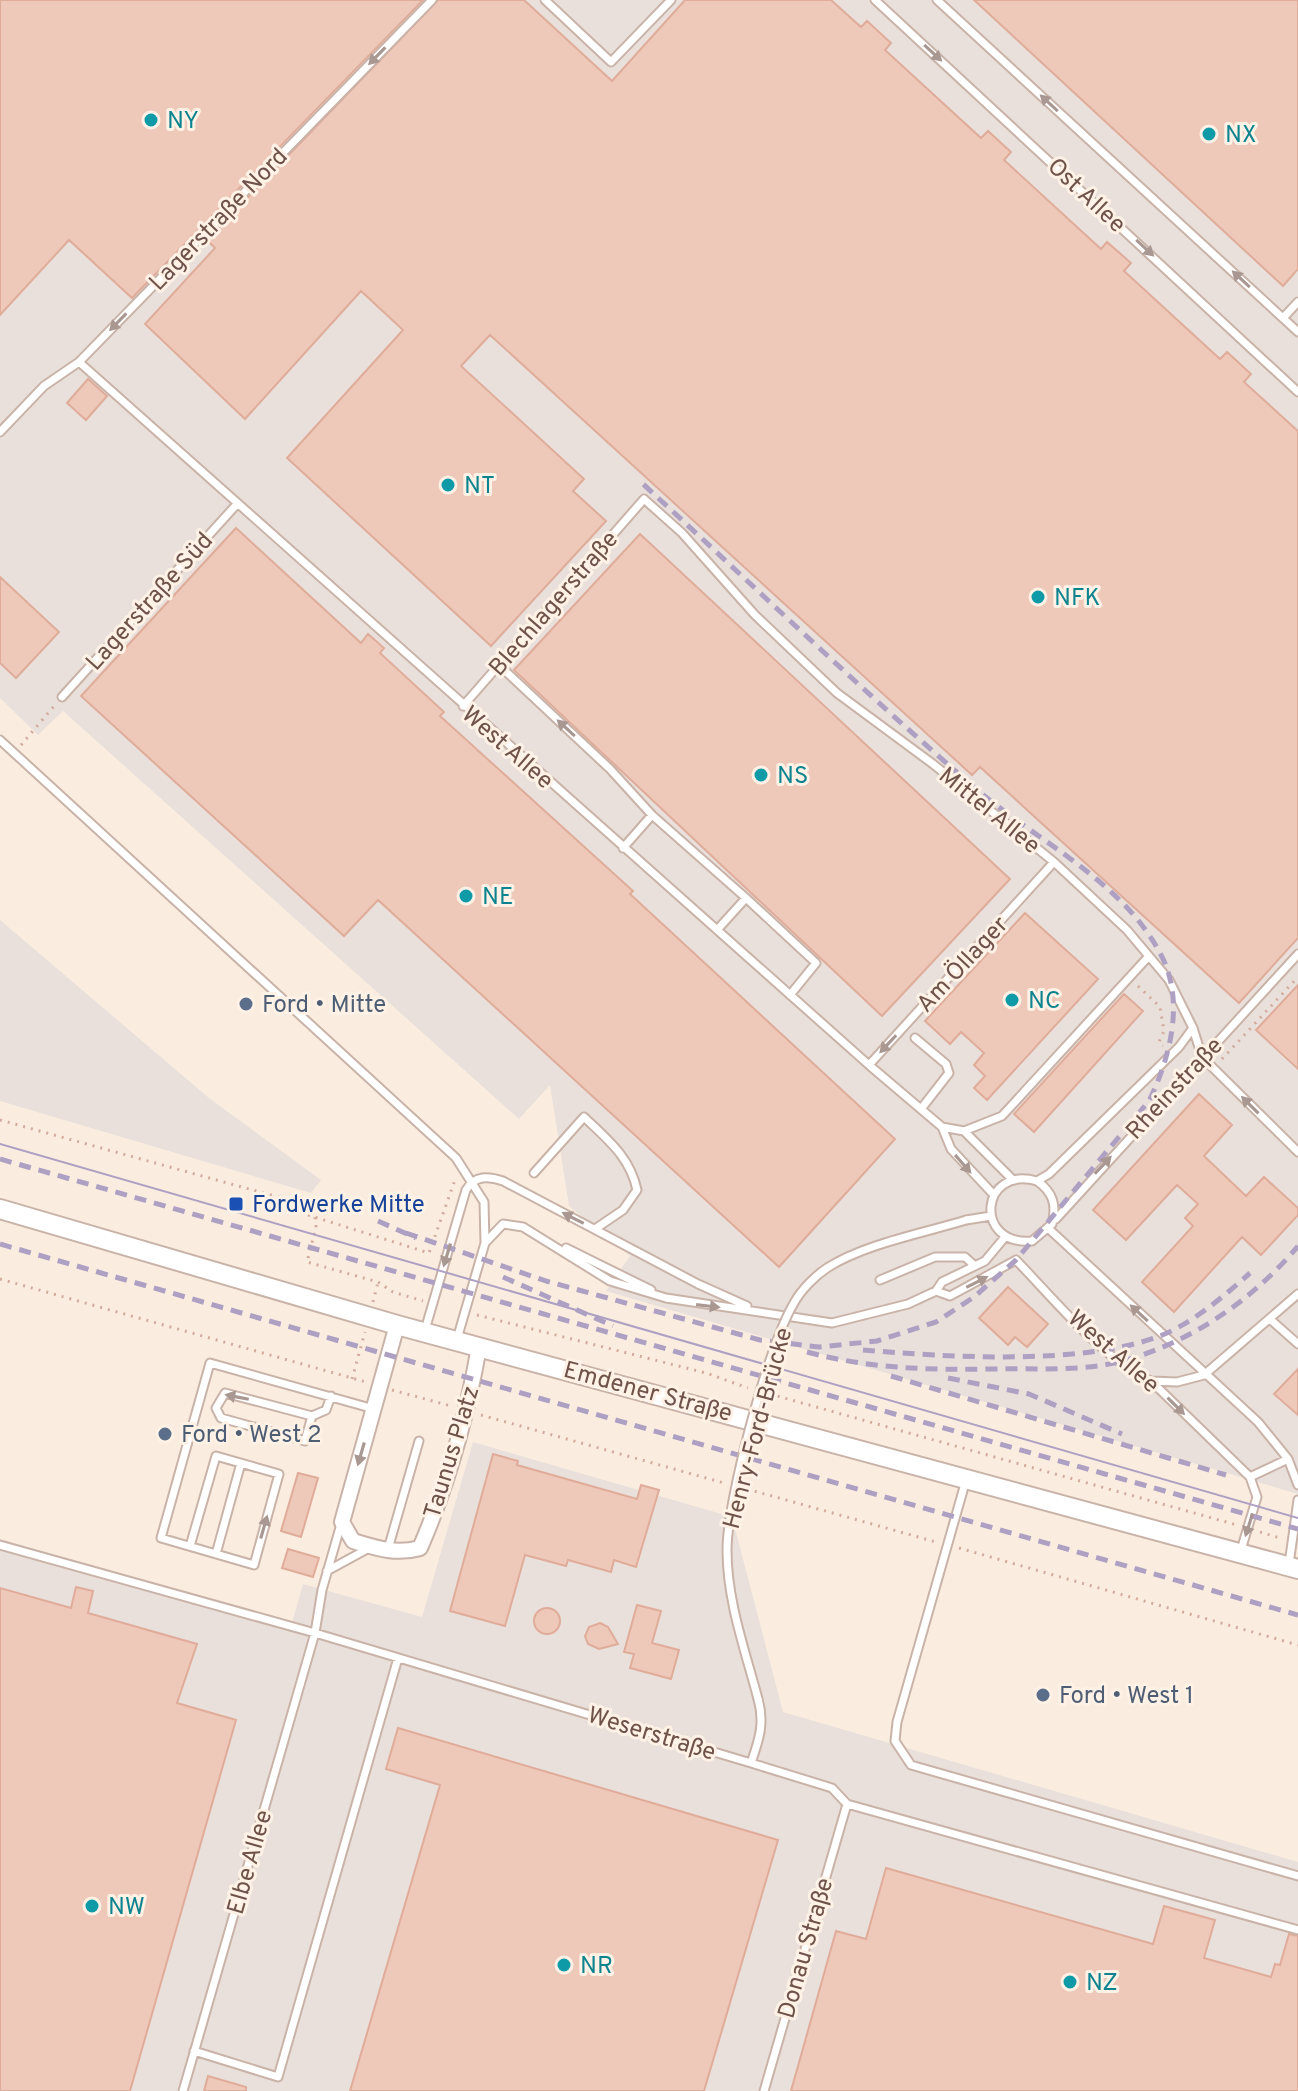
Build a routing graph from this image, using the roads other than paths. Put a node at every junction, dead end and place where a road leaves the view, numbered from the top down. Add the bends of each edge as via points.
1 (432, 0) edge
2 (545, 0) edge
3 (671, 0) edge
4 (875, 0) edge
5 (937, 0) edge
6 (1298, 302) edge
7 (1283, 318) junction
8 (1298, 332) edge
9 (79, 362) junction
10 (1298, 392) edge
11 (0, 432) edge
12 (644, 499) joint
13 (237, 504) junction
14 (499, 665) junction
15 (62, 697) road end
16 (463, 706) junction
17 (0, 740) edge
18 (652, 815) junction
19 (623, 848) junction
20 (1054, 862) junction
21 (746, 898) junction
22 (717, 930) junction
23 (1298, 954) edge
24 (1149, 956) junction
25 (790, 995) junction
26 (1193, 1028) junction
27 (915, 1038) dead end
28 (1202, 1057) junction
29 (869, 1065) junction
30 (921, 1109) junction
31 (942, 1127) junction
32 (964, 1131) junction
33 (1298, 1152) edge
34 (534, 1173) dead end
35 (1012, 1179) junction
36 (1037, 1181) junction
37 (472, 1182) junction
38 (994, 1195) junction
39 (0, 1209) edge
40 (991, 1216) junction
41 (1050, 1227) junction
42 (595, 1229) junction
43 (1005, 1237) junction
44 (1020, 1242) junction
45 (485, 1243) junction
46 (1016, 1260) junction
47 (975, 1266) junction
48 (880, 1280) dead end
49 (936, 1291) junction
50 (1298, 1294) edge
51 (754, 1309) junction
52 (1271, 1320) junction
53 (397, 1325) junction
54 (424, 1332) junction
55 (456, 1341) junction
56 (1298, 1344) edge
57 (479, 1347) junction
58 (1204, 1375) junction
59 (1151, 1381) junction
60 (331, 1396) junction
61 (374, 1409) junction
62 (312, 1416) junction
63 (419, 1441) dead end
64 (1288, 1459) junction
65 (241, 1463) junction
66 (1250, 1477) junction
67 (967, 1478) junction
68 (1298, 1485) edge
69 (1298, 1500) edge
70 (342, 1522) junction
71 (0, 1545) edge
72 (190, 1546) junction
73 (380, 1549) junction
74 (1240, 1552) junction
75 (216, 1554) junction
76 (1293, 1568) edge
77 (327, 1571) junction
78 (315, 1633) junction
79 (398, 1658) junction
80 (751, 1763) junction
81 (847, 1804) junction
82 (1298, 1876) edge
83 (1298, 1930) edge
84 (194, 2051) junction
85 (183, 2091) edge
86 (764, 2091) edge

1 -> 9 lane, Lagerstraße Nord
2 - 3 lane via 611,62
4 -> 10 lane, Ost Allee
7 -> 5 lane, Ost Allee
6 - 7 lane
7 - 8 lane, Ost Allee
9 - 11 lane, Lagerstraße Nord via 44,386
9 - 13 lane, West Allee
12 - 14 lane, Blechlagerstraße
12 - 20 lane, Mittel Allee via 837,693
13 - 15 lane, Lagerstraße Süd
13 - 16 lane, West Allee
14 - 16 lane, Blechlagerstraße
18 -> 14 lane
16 - 19 lane, West Allee
17 - 37 lane via 462,1165
18 - 19 lane
18 - 21 lane
19 - 22 lane, West Allee
20 - 24 lane, Mittel Allee
20 -> 29 lane, Am Öllager
21 - 22 lane
21 - 25 lane via 816,963
22 - 25 lane, West Allee
23 - 28 lane, Rheinstraße
24 - 26 lane, Mittel Allee via 1169,980
24 - 32 lane via 1002,1116
25 - 29 lane, West Allee
26 - 28 lane, Mittel Allee
26 - 36 lane
27 - 30 lane via 946,1064 949,1073
33 -> 28 lane, Mittel Allee
41 -> 28 lane, Rheinstraße
29 - 30 lane, West Allee
30 - 31 lane, West Allee
31 - 32 lane
31 -> 38 lane, West Allee via 951,1149
32 - 35 lane
34 - 42 lane via 584,1117 617,1147 637,1190 623,1210
35 - 36 lane
35 - 38 lane
36 - 41 lane via 1054,1203
42 -> 37 lane via 503,1181 483,1177
37 - 45 lane via 484,1202
37 -> 54 lane
38 - 40 lane
39 - 53 street, Emdener Straße
40 - 43 lane
40 - 80 lane, Henry-Ford-Brücke, bridge via 856,1254 827,1268 807,1286 786,1319 728,1527 733,1603 763,1716
41 - 44 lane via 1032,1241
58 -> 41 lane, West Allee
42 - 51 lane
43 - 44 lane
43 - 47 lane
44 - 46 lane
45 -> 51 lane via 495,1229 512,1223 610,1281 710,1307
45 - 55 lane
49 -> 46 lane via 950,1296
46 - 59 lane, West Allee via 1109,1351
47 - 48 lane via 965,1257 935,1257
47 - 49 lane via 942,1282
49 - 51 lane via 908,1304 832,1323
50 - 52 lane
52 - 56 lane
52 - 58 lane
53 - 54 street, Emdener Straße
53 - 61 street
54 - 55 street, Emdener Straße
55 - 57 street, Emdener Straße
57 - 67 street, Emdener Straße
57 - 73 street, Taunus Platz via 465,1410 420,1548
58 - 59 lane
58 - 64 lane, West Allee via 1258,1422
59 -> 66 lane, West Allee
60 - 61 lane
60 - 62 lane via 326,1410
60 - 72 lane via 210,1363 161,1538
61 -> 70 street
62 -> 62 lane via 225,1393 216,1408 221,1418 305,1441
63 - 73 lane
64 - 66 lane
64 - 68 lane, West Allee
65 - 72 lane via 216,1456
65 - 75 lane
75 -> 65 lane via 254,1565 279,1474
66 -> 74 lane via 1257,1497
67 - 74 street, Emdener Straße
67 - 82 lane via 897,1722 895,1741 911,1765
69 - 76 lane
70 - 73 street via 353,1541
70 - 77 lane, Elbe Allee
71 - 78 lane, Weserstraße
72 - 75 lane
73 - 77 lane
74 - 76 street, Emdener Straße
77 - 78 lane, Elbe Allee
78 - 79 lane, Weserstraße
78 - 84 lane, Elbe Allee
79 - 80 lane, Weserstraße
79 - 84 lane via 278,2077
80 - 81 lane, Weserstraße via 832,1788
81 - 83 lane, Weserstraße
81 - 86 lane, Donau Straße
84 - 85 lane, Elbe Allee

